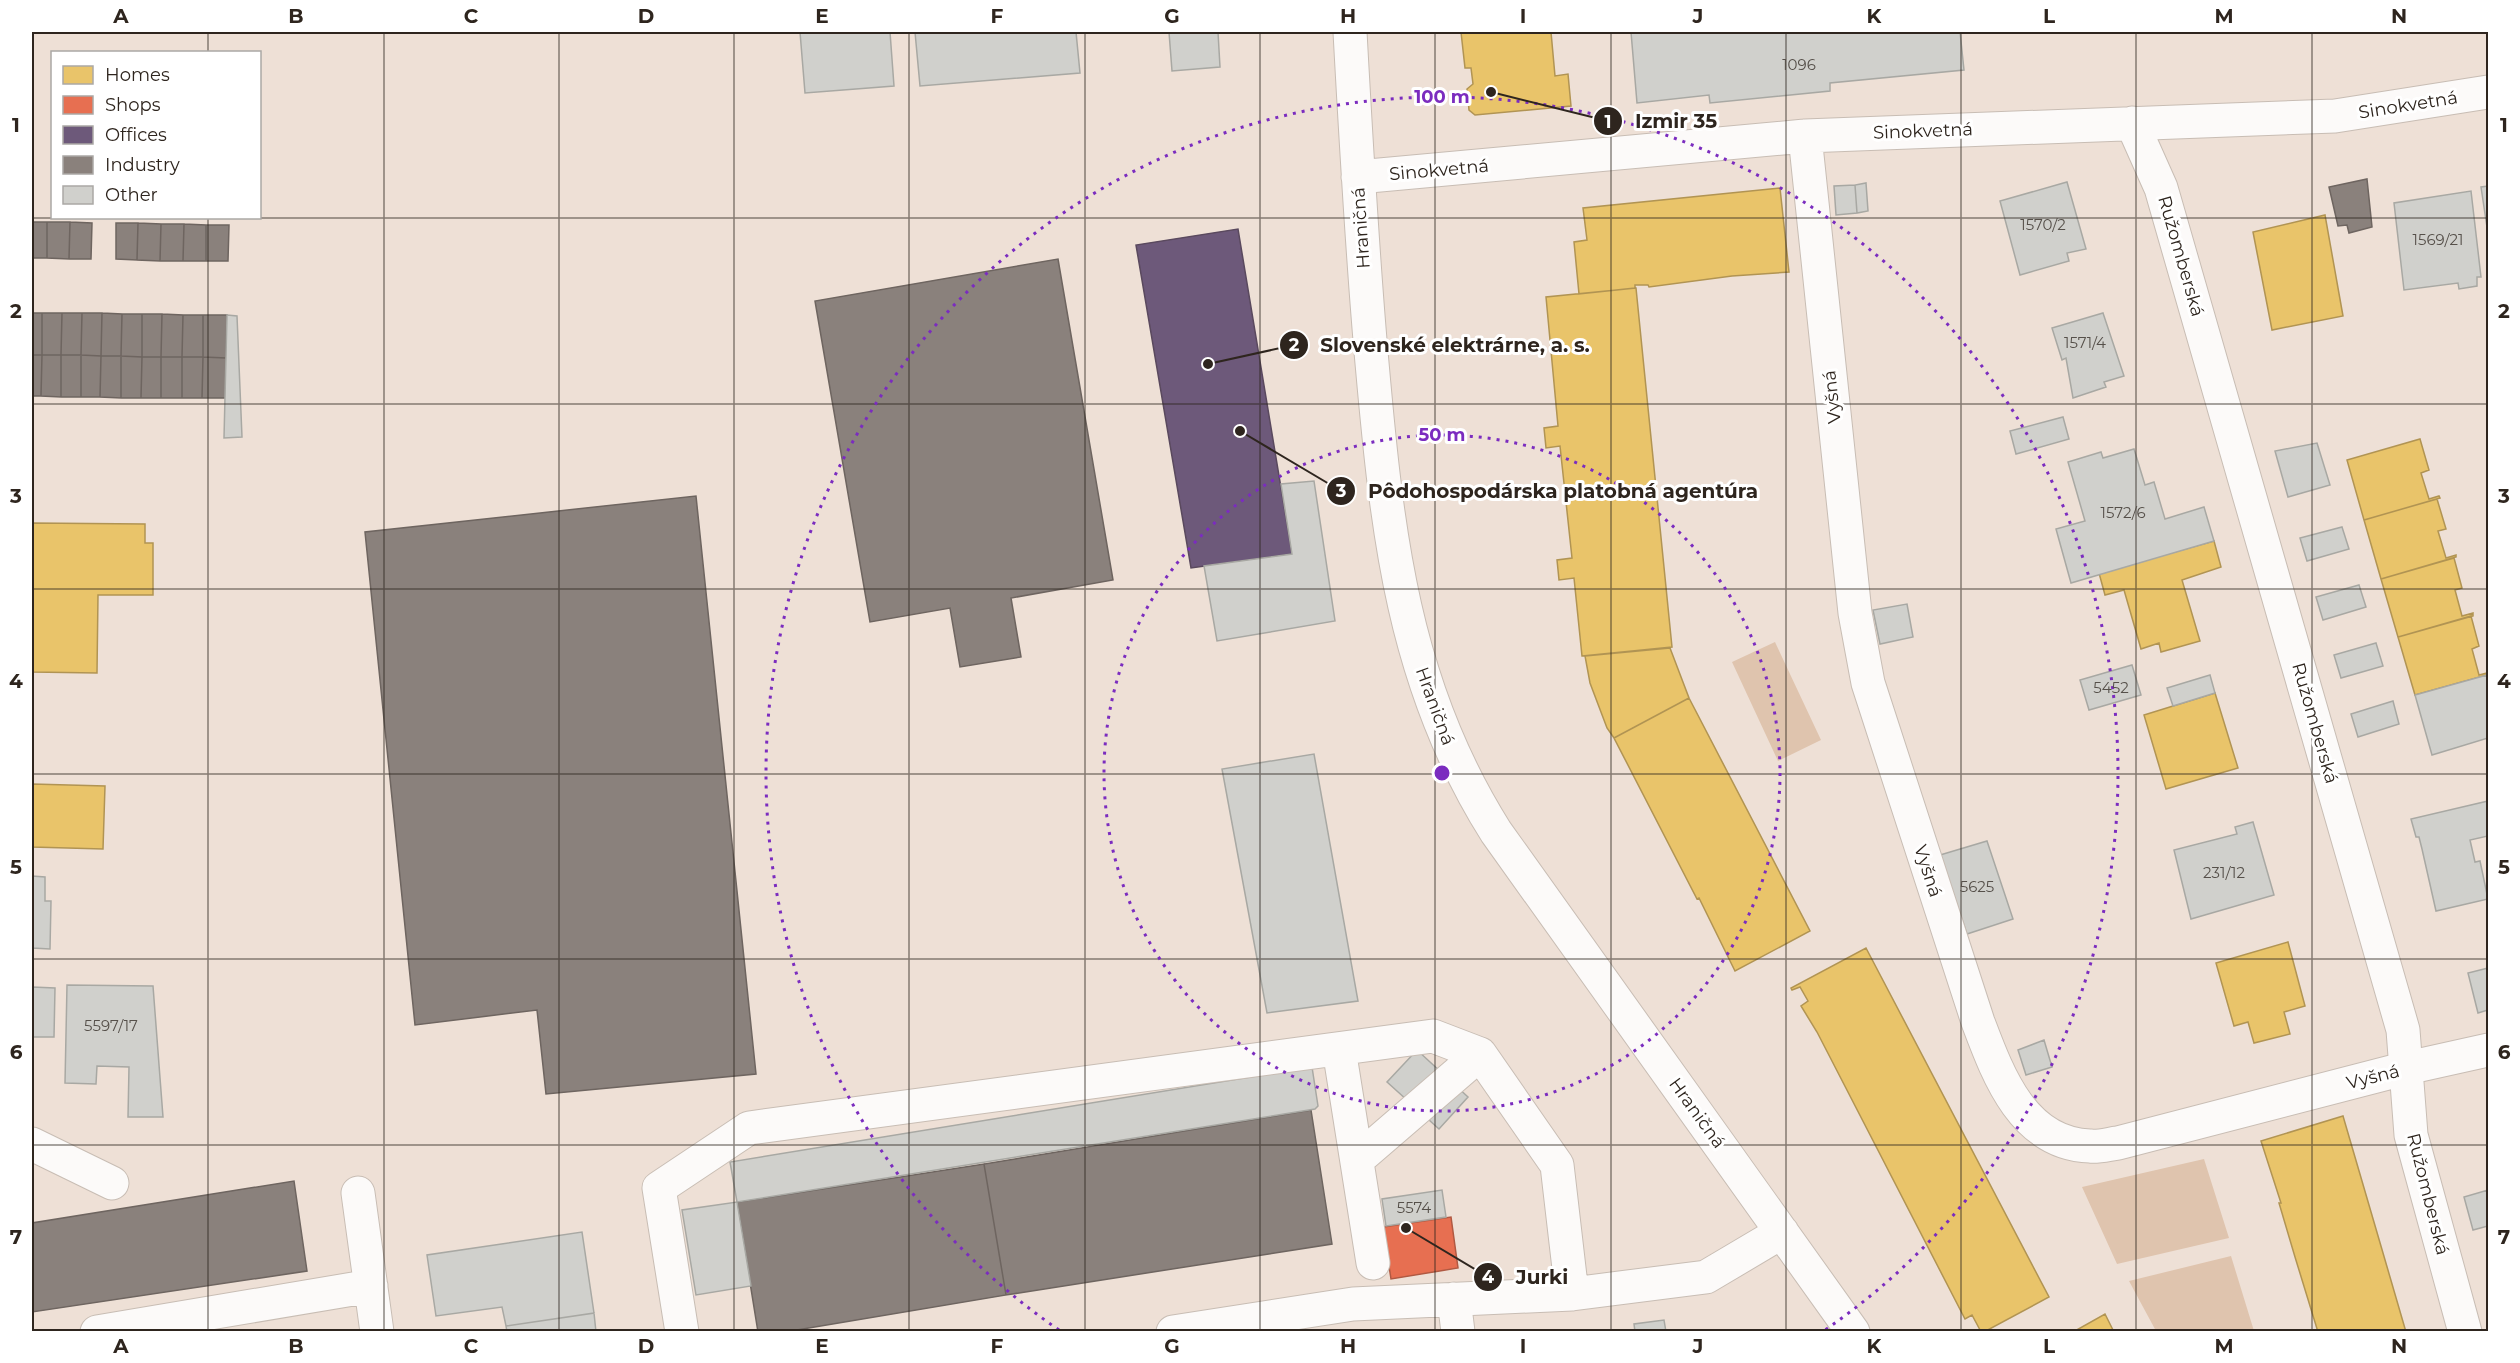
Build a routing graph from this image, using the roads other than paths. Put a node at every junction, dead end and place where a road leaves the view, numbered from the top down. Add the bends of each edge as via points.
1 (1350, 32) edge
2 (2488, 93) edge
3 (2132, 123) junction
4 (1805, 136) junction
5 (1358, 177) junction
6 (1339, 1049) junction
7 (2488, 1050) edge
8 (1480, 1054) junction
9 (2407, 1068) junction
10 (32, 1144) edge
11 (1357, 1160) junction
12 (112, 1183) dead end
13 (358, 1193) dead end
14 (1782, 1232) junction
15 (1373, 1263) dead end
16 (371, 1286) junction
17 (1572, 1294) junction
18 (1454, 1299) junction
19 (97, 1332) edge
20 (377, 1332) edge
21 (682, 1332) edge
22 (1173, 1332) edge
23 (1458, 1332) edge
24 (1853, 1332) edge
25 (2465, 1332) edge

1 - 5 street, Hraničná
2 - 3 street, Sinokvetná via 2335,116
3 - 4 street, Sinokvetná
3 - 9 street, Ružomberská via 2161,188 2403,1030
4 - 5 street, Sinokvetná
4 - 9 street, Vyšná via 1860,645 1868,683 1978,1022 2010,1095 2024,1115 2045,1133 2090,1147
5 - 14 street, Hraničná via 1387,516 1408,625 1434,709 1462,775 1496,832
6 - 8 street via 1433,1036
6 - 11 street
6 - 21 street via 749,1128 659,1188
7 - 9 street, Vyšná
8 - 11 street
8 - 17 street via 1557,1165
9 - 25 street, Ružomberská via 2412,1135
10 - 12 street
11 - 15 street
13 - 16 street
14 - 17 street via 1706,1277
14 - 24 street, Hraničná
16 - 19 street
16 - 20 street
17 - 18 street
18 - 22 street via 1353,1304
18 - 23 street

